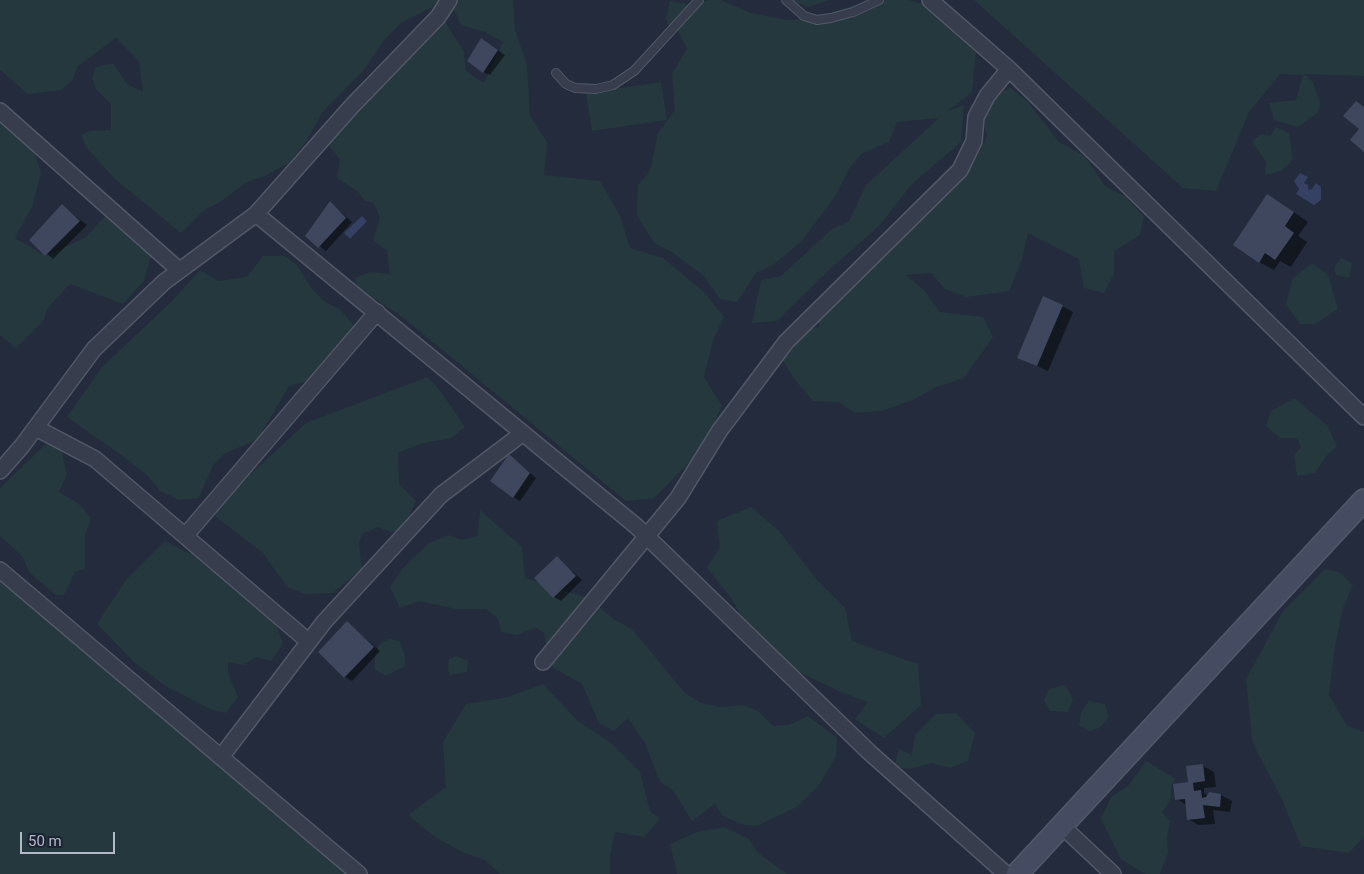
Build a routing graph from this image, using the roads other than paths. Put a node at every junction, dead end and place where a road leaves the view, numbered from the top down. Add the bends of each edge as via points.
1 (449, 0) edge
2 (699, 0) edge
3 (786, 0) edge
4 (879, 0) edge
5 (930, 0) edge
6 (1009, 69) junction
7 (556, 73) dead end
8 (0, 111) edge
9 (256, 214) junction
10 (179, 270) junction
11 (377, 312) junction
12 (1364, 417) edge
13 (36, 428) junction
14 (523, 433) junction
15 (0, 471) edge
16 (1364, 500) edge
17 (185, 536) junction
18 (647, 536) junction
19 (0, 570) edge
20 (309, 642) junction
21 (543, 662) dead end
22 (221, 757) junction
23 (1062, 826) junction
24 (359, 874) edge
25 (1006, 874) edge
26 (1018, 874) edge
27 (1113, 874) edge

1 - 9 street via 438,17 351,107
2 - 7 lane via 634,70 613,85 596,89 575,88
3 - 4 lane via 804,16 817,20 853,12
5 - 6 street
6 - 12 street
6 - 18 street via 987,96 976,117 974,141 960,170 786,342 720,430 678,498
8 - 10 street
9 - 10 street
9 - 11 street
10 - 13 street via 94,350
11 - 14 street
11 - 17 street
13 - 15 street
13 - 17 street via 95,459
14 - 18 street
14 - 20 street via 441,496
16 - 23 street
17 - 20 street
18 - 21 street
18 - 25 street via 869,752
19 - 22 street
20 - 22 street
22 - 24 street
23 - 26 street
23 - 27 street

